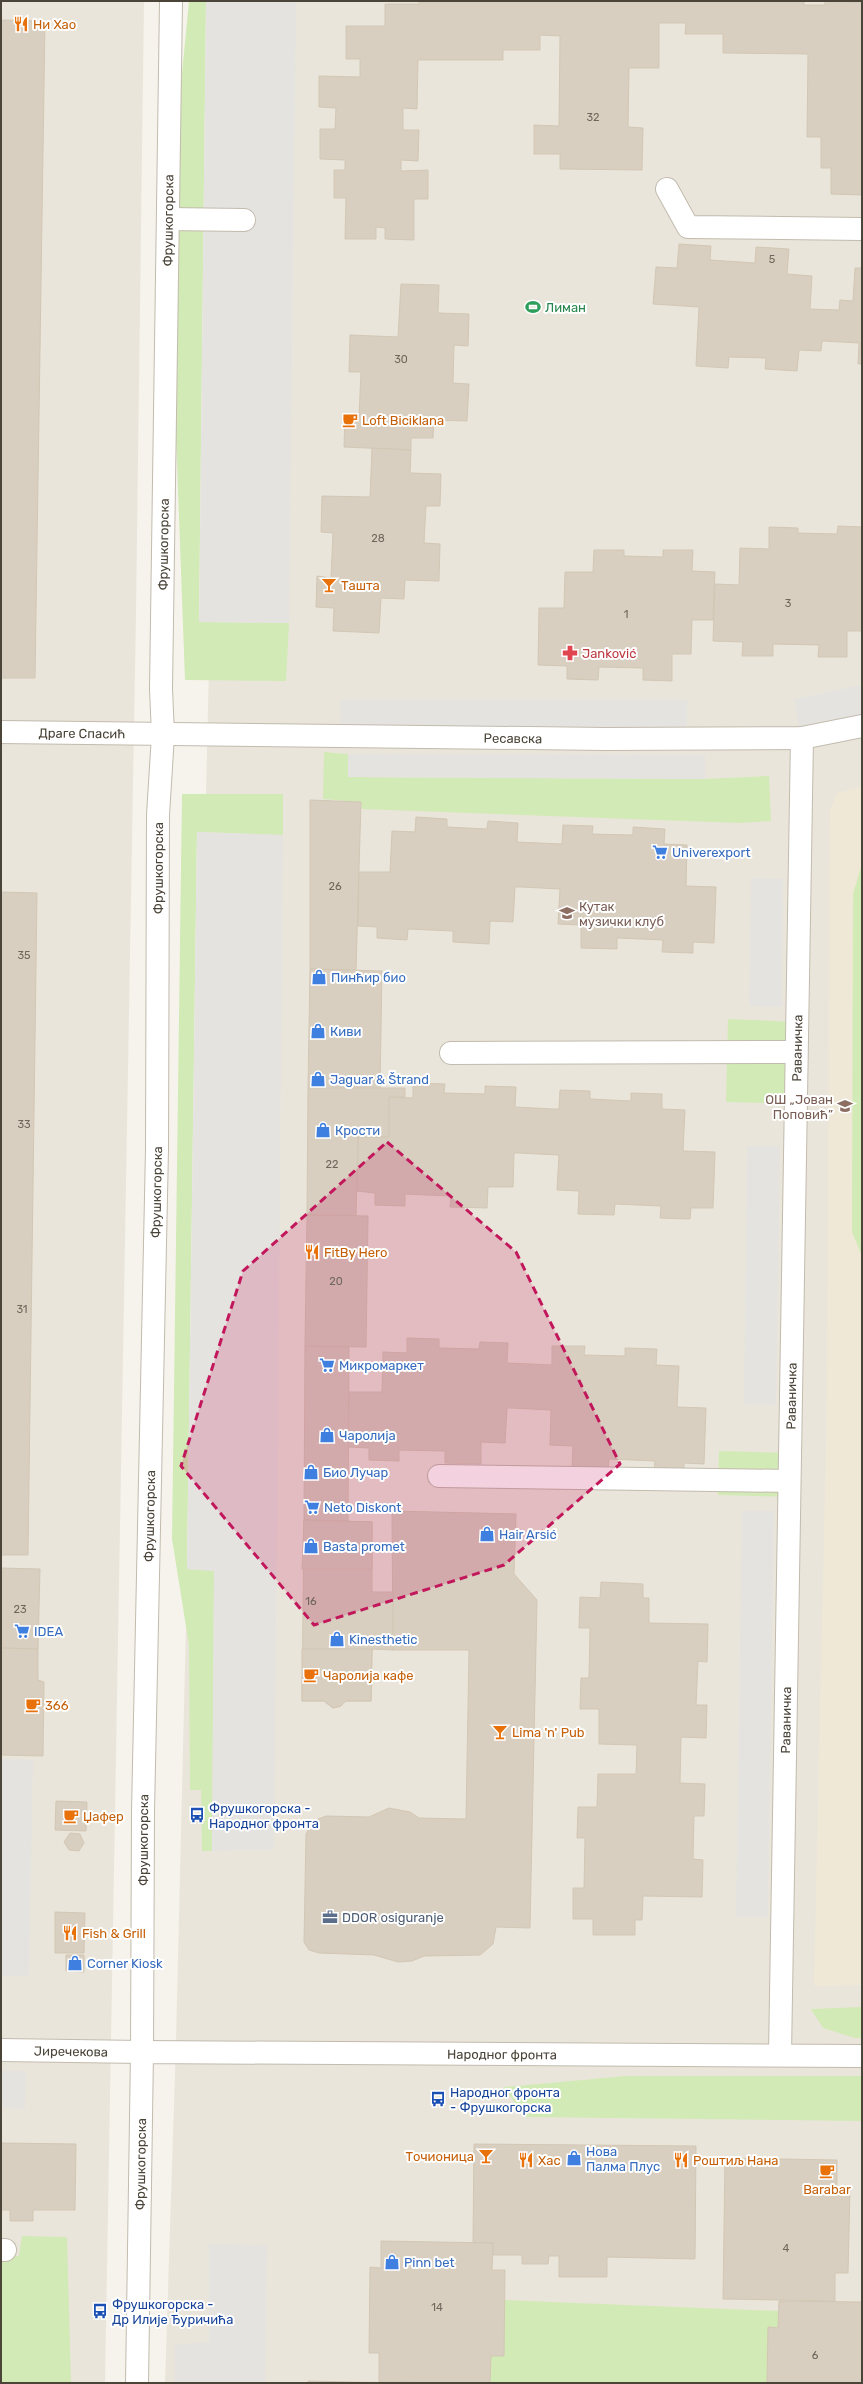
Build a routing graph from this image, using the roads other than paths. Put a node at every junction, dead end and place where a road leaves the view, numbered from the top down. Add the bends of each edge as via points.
1 (171, 1) edge
2 (667, 189) dead end
3 (168, 220) junction
4 (244, 220) dead end
5 (862, 229) edge
6 (862, 726) edge
7 (1, 732) edge
8 (163, 734) junction
9 (802, 738) junction
10 (796, 1052) junction
11 (451, 1053) dead end
12 (439, 1476) dead end
13 (789, 1481) junction
14 (1, 2050) edge
15 (142, 2052) junction
16 (780, 2055) junction
17 (862, 2056) edge
18 (137, 2383) edge

1 - 3 street, Фрушкогорска
2 - 5 street via 688,227
3 - 4 street
3 - 8 street, Фрушкогорска via 161,689
6 - 9 street, Ресавска
7 - 8 street, Драге Спасић
8 - 9 street, Ресавска via 606,739
8 - 15 street, Фрушкогорска via 158,816 157,1149 143,1812
9 - 10 street, Раваничка
10 - 11 street
10 - 13 street, Раваничка
12 - 13 street
13 - 16 street, Раваничка
14 - 15 street, Јиречекова
15 - 16 street, Народног фронта
15 - 18 street, Фрушкогорска
16 - 17 street, Народног фронта

